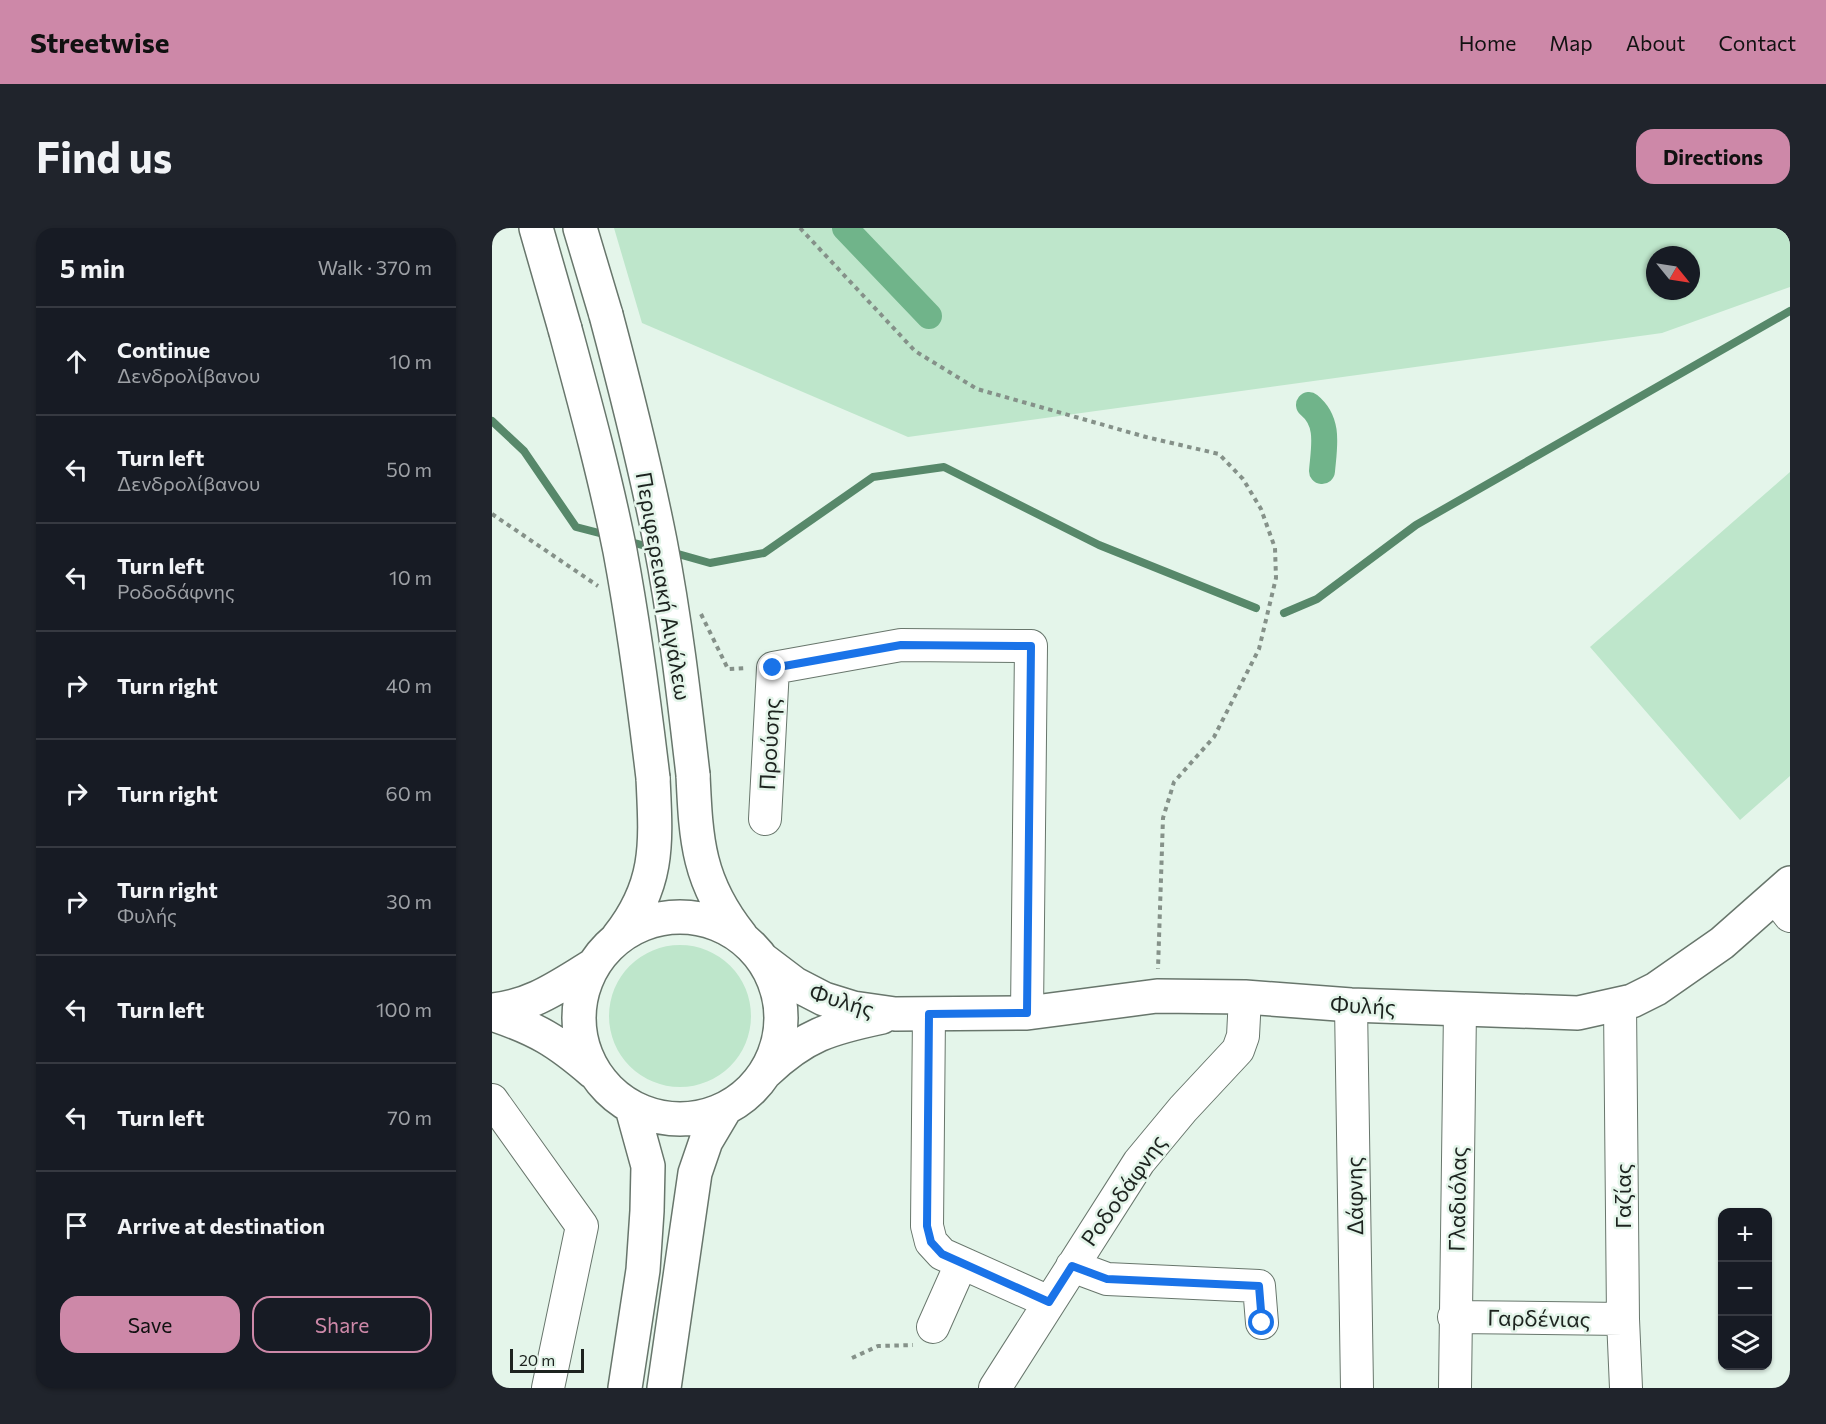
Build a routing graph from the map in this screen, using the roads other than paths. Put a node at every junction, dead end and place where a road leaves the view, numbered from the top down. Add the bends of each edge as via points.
1 (536, 228) edge
2 (580, 228) edge
3 (765, 819) dead end
4 (1785, 899) edge
5 (616, 939) junction
6 (753, 949) junction
7 (594, 965) junction
8 (1245, 997) junction
9 (1620, 1004) junction
10 (1351, 1005) junction
11 (1460, 1009) junction
12 (492, 1012) edge
13 (1027, 1013) junction
14 (895, 1014) junction
15 (929, 1014) junction
16 (765, 1072) junction
17 (595, 1074) junction
18 (492, 1100) edge
19 (632, 1108) junction
20 (725, 1109) junction
21 (961, 1264) junction
22 (1072, 1266) junction
23 (1049, 1302) junction
24 (1454, 1317) junction
25 (1623, 1319) junction
26 (1262, 1323) dead end
27 (933, 1328) road end
28 (548, 1388) edge
29 (625, 1388) edge
30 (664, 1388) edge
31 (996, 1388) edge
32 (1357, 1388) edge
33 (1455, 1388) edge
34 (1626, 1388) edge

1 - 5 main road, Περιφερειακή Αιγάλεω, bridge via 595,439 620,551 653,778 653,863 645,895
2 - 6 main road, Περιφερειακή Αιγάλεω, bridge via 636,428 660,543 680,658 698,838 709,888
3 - 13 street, Προύσης via 773,668 901,645 1031,646
4 - 9 main road, Φυλής via 1678,976
5 - 6 main road via 646,922 681,916 714,923
5 - 7 main road
6 - 14 main road, Φυλής via 795,984 824,999
6 - 16 main road via 776,986 781,1015 777,1045
7 - 12 main road via 541,998
7 - 17 main road via 580,1001 580,1039
8 - 10 main road, Φυλής
8 - 13 main road, Φυλής via 1157,996
8 - 22 street, Ροδοδάφνης via 1243,1036 1238,1050 1139,1162
9 - 11 main road, Φυλής via 1578,1013
9 - 25 street, Γαζίας
10 - 11 main road, Φυλής
10 - 32 street, Δάφνης
11 - 24 street, Γλαδιόλας
12 - 17 main road via 536,1030 567,1049
13 - 15 main road, Φυλής
14 - 15 main road, Φυλής
14 - 16 main road, Φυλής via 822,1031 791,1048
15 - 21 street via 927,1226 931,1242 942,1254
16 - 20 main road via 748,1093
17 - 19 main road via 611,1093
18 - 28 street via 582,1226
19 - 20 main road via 662,1118 694,1118
19 - 29 main road via 648,1166 647,1211 643,1270
20 - 30 main road via 706,1141 695,1173
21 - 23 street
21 - 27 street
22 - 23 street, Ροδοδάφνης
22 - 26 street via 1107,1279 1259,1286
23 - 31 street, Ροδοδάφνης
24 - 25 street, Γαρδένιας
24 - 33 street, Γλαδιόλας
25 - 34 street, Γαζίας

